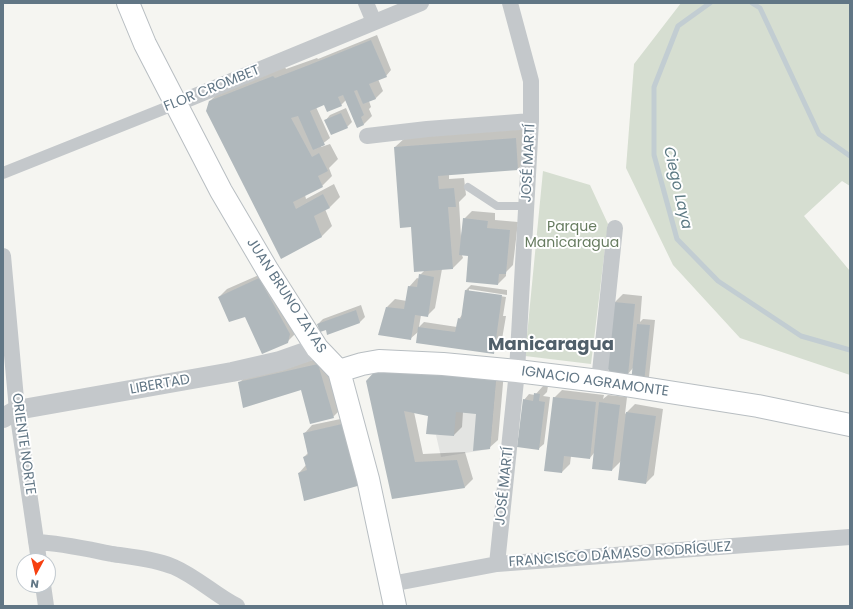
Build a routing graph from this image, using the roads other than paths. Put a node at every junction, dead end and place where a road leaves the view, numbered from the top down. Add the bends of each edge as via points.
1 (128, 3) edge
2 (366, 3) edge
3 (421, 3) edge
4 (510, 3) edge
5 (374, 22) junction
6 (176, 104) junction
7 (531, 121) junction
8 (367, 136) dead end
9 (3, 173) edge
10 (468, 187) dead end
11 (526, 206) junction
12 (615, 228) dead end
13 (3, 256) edge
14 (317, 348) junction
15 (339, 371) junction
16 (517, 371) junction
17 (600, 381) junction
18 (10, 414) edge
19 (850, 425) edge
20 (850, 537) edge
21 (36, 542) junction
22 (38, 553) edge
23 (497, 564) junction
24 (391, 584) junction
25 (44, 593) edge
26 (227, 604) edge
27 (46, 606) edge
28 (395, 606) edge

1 - 6 main road, JUAN BRUNO ZAYAS via 145,44
2 - 5 street
3 - 5 street, FLOR CROMBET
4 - 7 street, JOSÉ MARTÍ via 531,82
5 - 6 street, FLOR CROMBET
6 - 9 street, FLOR CROMBET
6 - 14 main road, JUAN BRUNO ZAYAS via 268,271
7 - 8 street
7 - 11 street, JOSÉ MARTÍ
10 - 11 lane via 497,206
11 - 16 street, JOSÉ MARTÍ
12 - 17 street
13 - 18 street, ORIENTE NORTE
14 - 15 main road, JUAN BRUNO ZAYAS
14 - 18 street, LIBERTAD via 280,361 232,372
15 - 16 main road, IGNACIO AGRAMONTE via 379,361
15 - 24 main road, JUAN BRUNO ZAYAS via 368,479
16 - 17 main road, IGNACIO AGRAMONTE
16 - 23 street, JOSÉ MARTÍ
17 - 19 main road, IGNACIO AGRAMONTE via 758,406
18 - 21 street, ORIENTE NORTE
20 - 23 street, FRANCISCO DÁMASO RODRÍGUEZ
21 - 22 street, ORIENTE NORTE
21 - 26 street via 108,553 174,567 192,577
23 - 24 street, FRANCISCO DÁMASO RODRÍGUEZ
24 - 28 main road, JUAN BRUNO ZAYAS
25 - 27 street

